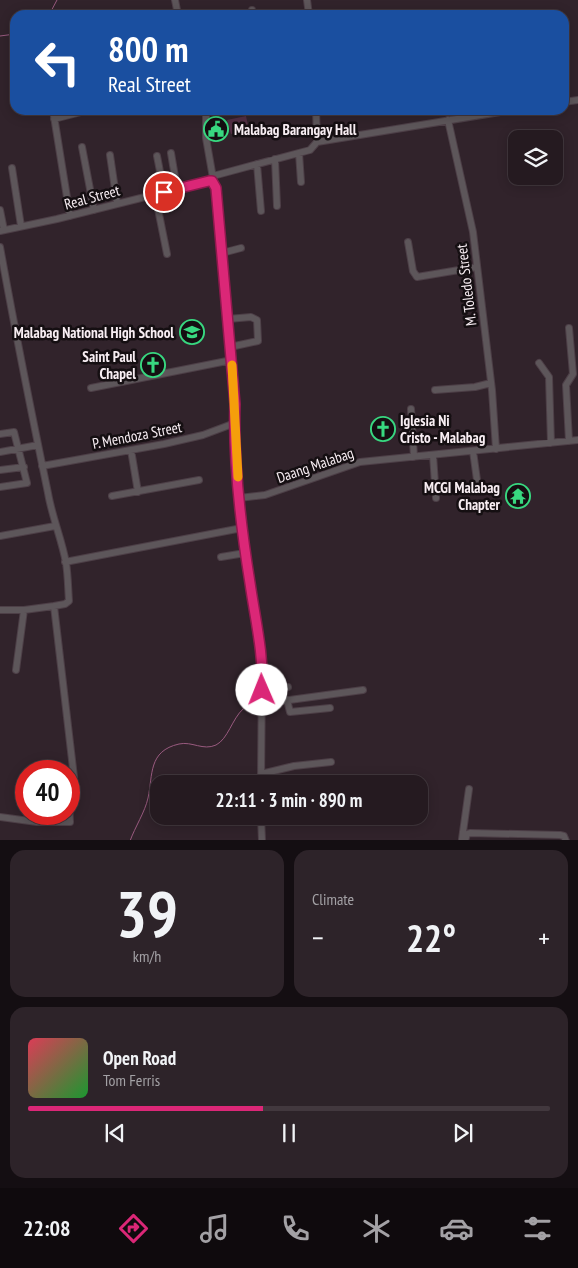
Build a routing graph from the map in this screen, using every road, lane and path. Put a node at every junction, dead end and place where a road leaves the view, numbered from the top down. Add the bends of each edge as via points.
1 (54, 115) edge
2 (70, 115) edge
3 (206, 115) edge
4 (316, 115) edge
5 (480, 115) edge
6 (54, 119) junction
7 (448, 120) junction
8 (316, 142) junction
9 (82, 147) dead end
10 (171, 153) dead end
11 (299, 153) junction
12 (110, 155) dead end
13 (157, 156) dead end
14 (275, 159) junction
15 (257, 164) junction
16 (12, 168) dead end
17 (213, 178) junction
18 (301, 182) dead end
19 (177, 189) junction
20 (164, 192) junction
21 (155, 194) junction
22 (117, 203) junction
23 (277, 206) dead end
24 (0, 210) edge
25 (94, 210) junction
26 (261, 211) dead end
27 (70, 216) junction
28 (21, 226) junction
29 (2, 230) edge
30 (408, 242) dead end
31 (0, 248) edge
32 (241, 248) dead end
33 (222, 253) junction
34 (167, 254) dead end
35 (477, 267) junction
36 (228, 319) junction
37 (569, 328) dead end
38 (230, 346) junction
39 (575, 358) edge
40 (232, 360) junction
41 (539, 363) dead end
42 (491, 383) junction
43 (91, 388) dead end
44 (435, 390) dead end
45 (411, 409) dead end
46 (234, 422) junction
47 (0, 434) edge
48 (578, 440) edge
49 (570, 441) junction
50 (551, 443) junction
51 (38, 445) junction
52 (19, 449) junction
53 (496, 449) junction
54 (130, 450) junction
55 (473, 451) junction
56 (0, 452) edge
57 (433, 455) junction
58 (414, 457) junction
59 (42, 466) junction
60 (24, 467) junction
61 (0, 470) edge
62 (199, 480) dead end
63 (477, 480) dead end
64 (0, 487) edge
65 (138, 492) junction
66 (112, 496) dead end
67 (240, 498) junction
68 (436, 498) dead end
69 (55, 526) junction
70 (242, 528) junction
71 (0, 536) edge
72 (245, 553) junction
73 (221, 557) dead end
74 (66, 562) junction
75 (54, 606) junction
76 (0, 610) edge
77 (24, 610) junction
78 (16, 670) dead end
79 (288, 686) dead end
80 (363, 690) dead end
81 (261, 693) junction
82 (287, 700) junction
83 (260, 704) junction
84 (330, 708) dead end
85 (331, 762) dead end
86 (261, 774) joint
87 (469, 790) dead end
88 (0, 817) edge
89 (261, 825) edge
90 (262, 840) edge
91 (463, 840) edge
92 (566, 840) edge

1 - 6 street
2 - 6 street
3 - 17 street via 206,138
4 - 8 street
5 - 7 street
6 - 27 street
7 - 8 street
7 - 35 street, M. Toledo Street via 469,209
8 - 11 street, Real Street via 314,148
9 - 25 street
10 - 19 street
11 - 14 street, Real Street
11 - 18 street
12 - 22 street
13 - 20 street
14 - 15 street, Real Street
14 - 23 street
15 - 17 street, Real Street
15 - 26 street
16 - 28 street
17 - 19 street, Real Street
17 - 33 street
19 - 20 street, Real Street
20 - 21 street, Real Street
21 - 22 street, Real Street
21 - 34 street
22 - 25 street, Real Street
24 - 29 street
25 - 27 street, Real Street
27 - 28 street, Real Street
28 - 29 street, Real Street
30 - 35 street via 417,277
31 - 51 street
32 - 33 street
33 - 36 street
35 - 42 street, M. Toledo Street
36 - 38 street
36 - 38 street via 251,317 257,320 258,341
37 - 39 street
38 - 40 street
39 - 49 street via 573,374 566,385
40 - 43 street
40 - 46 street
41 - 50 street via 549,377
42 - 44 street
42 - 53 street, M. Toledo Street
45 - 58 street
46 - 54 street, P. Mendoza Street via 203,435
46 - 67 street
47 - 52 street via 14,432
48 - 49 street, Daang Malabag
49 - 50 street, Daang Malabag
50 - 53 street, Daang Malabag
51 - 52 street
51 - 59 street
52 - 56 street
52 - 60 street
53 - 55 street, Daang Malabag
54 - 59 street, P. Mendoza Street
54 - 65 street
55 - 57 street, Daang Malabag
55 - 63 street
57 - 58 street, Daang Malabag
57 - 68 street
58 - 67 street, Daang Malabag via 348,464 265,495
59 - 69 street
60 - 61 street
60 - 64 street via 27,483
62 - 65 street
65 - 66 street
67 - 70 street
69 - 71 street
69 - 74 street
70 - 72 street
70 - 74 street
72 - 73 street
72 - 81 street via 260,655
74 - 75 street via 69,601
75 - 77 street
75 - 88 street via 74,777 69,804 70,822
76 - 77 street
77 - 78 street
79 - 81 street
80 - 82 street
81 - 83 street
82 - 83 street
82 - 84 street via 290,712
83 - 86 street
85 - 86 street
87 - 91 street
89 - 90 street
91 - 92 street via 470,832 560,835

